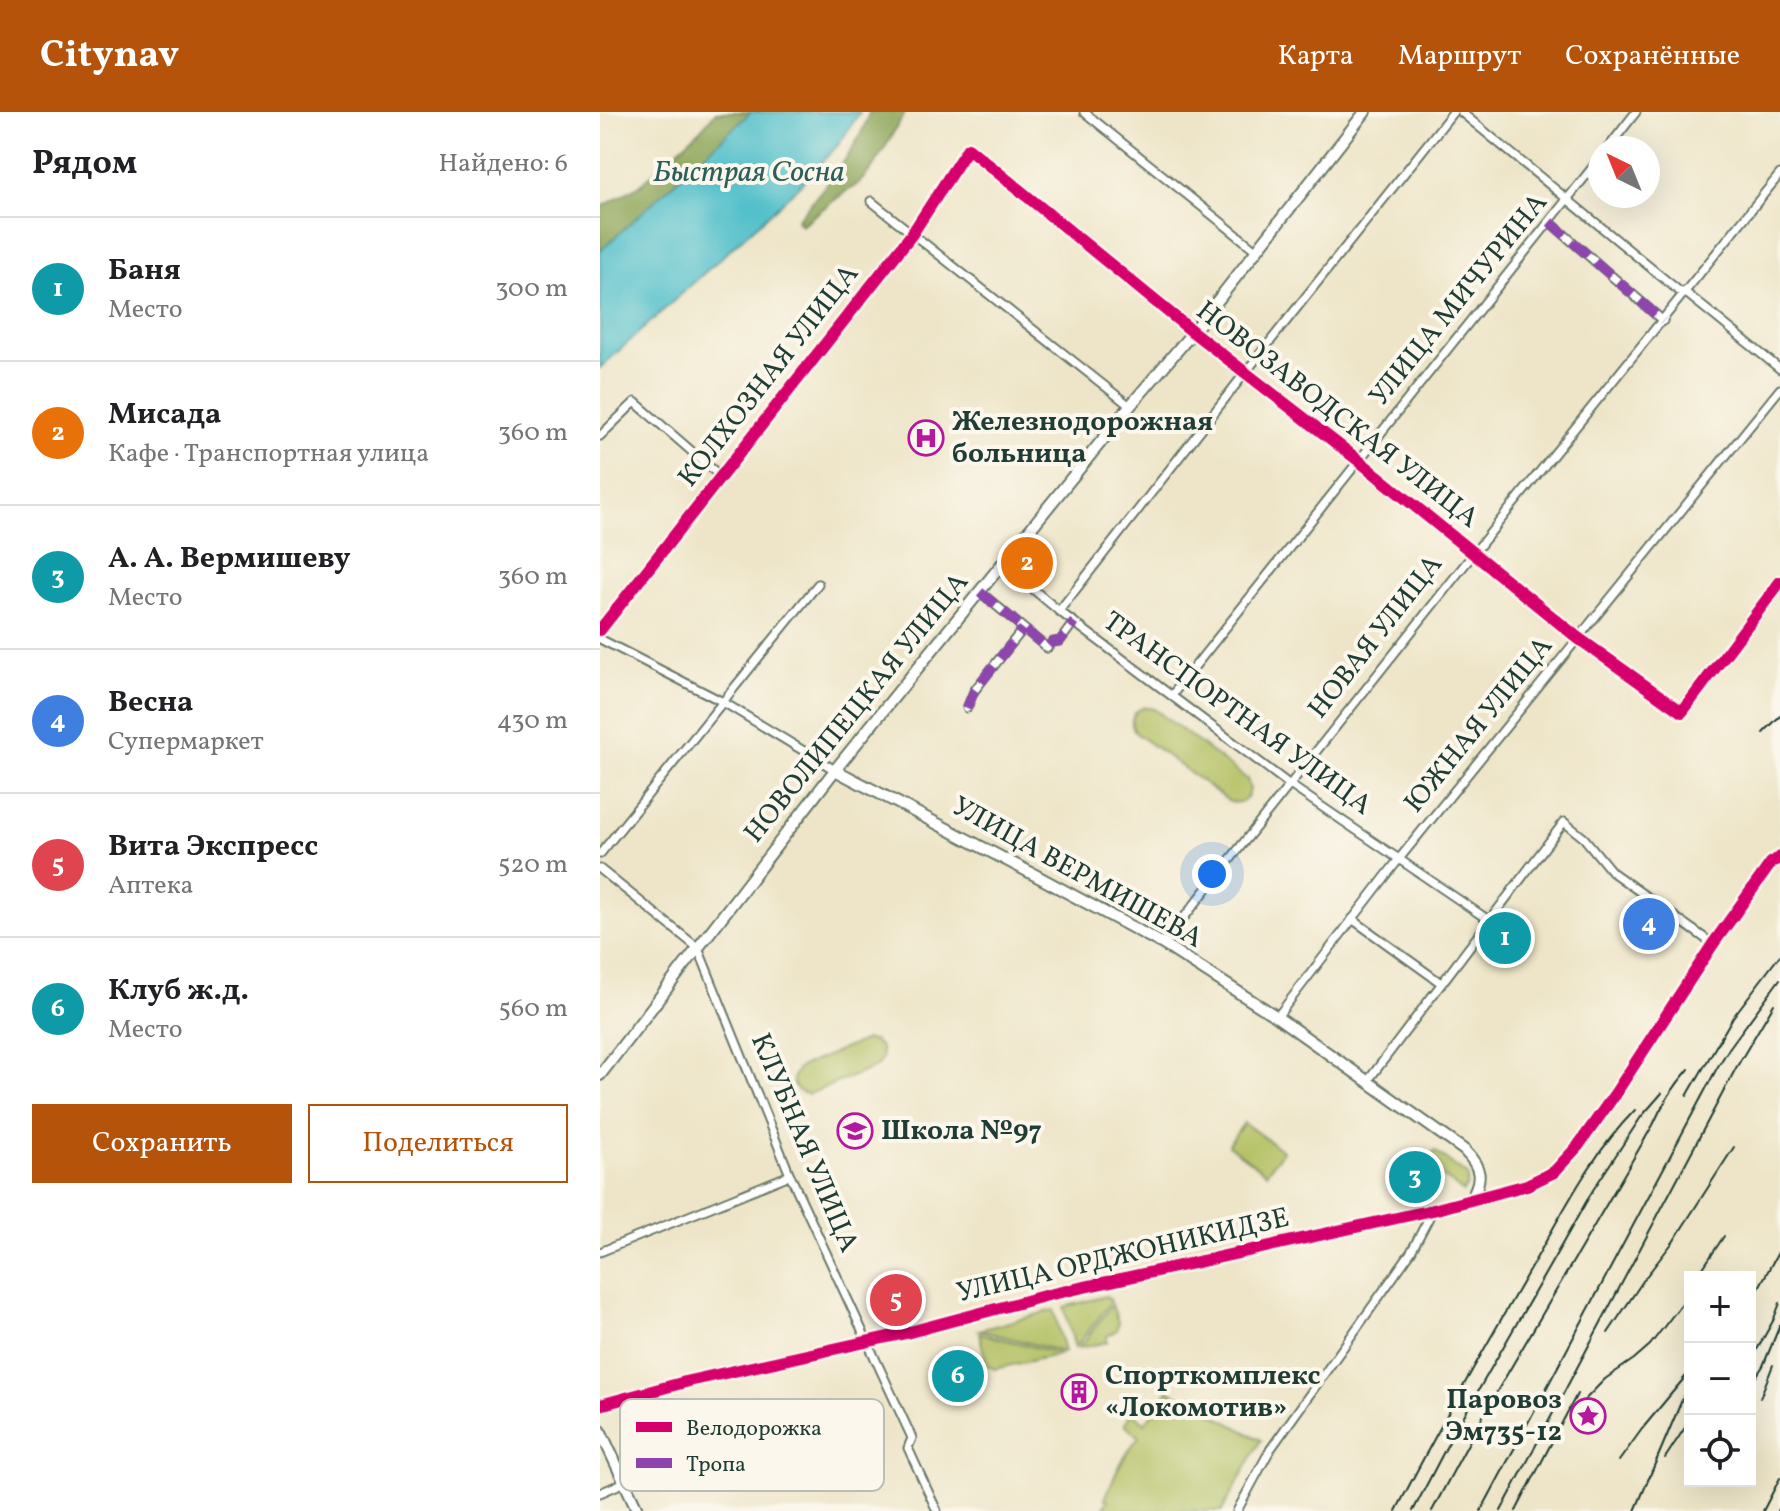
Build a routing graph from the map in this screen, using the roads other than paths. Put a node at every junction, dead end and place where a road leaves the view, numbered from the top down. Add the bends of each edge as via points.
1 (1084, 112) edge
2 (1365, 112) edge
3 (1453, 112) edge
4 (1461, 112) edge
5 (1636, 112) edge
6 (1617, 136) edge
7 (968, 148) joint
8 (1588, 173) edge
9 (1780, 174) edge
10 (1568, 199) junction
11 (871, 201) dead end
12 (1550, 222) junction
13 (912, 234) junction
14 (1257, 251) junction
15 (1686, 293) junction
16 (1663, 321) junction
17 (1193, 332) junction
18 (1780, 369) edge
19 (1245, 373) junction
20 (1780, 389) edge
21 (1130, 406) junction
22 (600, 436) edge
23 (1358, 460) junction
24 (720, 476) junction
25 (1474, 553) junction
26 (1003, 564) junction
27 (1780, 582) edge
28 (818, 584) dead end
29 (980, 592) junction
30 (1059, 611) junction
31 (1074, 622) junction
32 (1023, 629) junction
33 (600, 630) edge
34 (1578, 638) junction
35 (600, 639) edge
36 (1172, 695) junction
37 (723, 702) junction
38 (967, 708) dead end
39 (835, 770) junction
40 (1290, 785) junction
41 (600, 854) edge
42 (1780, 857) edge
43 (1399, 859) junction
44 (600, 869) edge
45 (1352, 919) junction
46 (1490, 921) junction
47 (1163, 944) junction
48 (1713, 944) junction
49 (698, 948) junction
50 (1441, 983) junction
51 (1277, 1017) junction
52 (600, 1075) edge
53 (1367, 1082) junction
54 (790, 1175) junction
55 (1470, 1200) junction
56 (1433, 1210) junction
57 (600, 1252) edge
58 (867, 1341) junction
59 (622, 1399) edge
60 (620, 1400) edge
61 (600, 1405) edge
62 (600, 1430) edge
63 (620, 1472) edge
64 (620, 1484) edge
65 (629, 1491) edge
66 (600, 1493) edge
67 (638, 1511) edge
68 (937, 1511) edge
69 (1237, 1511) edge

1 - 14 street
2 - 14 street, НОВОЛИПЕЦКАЯ УЛИЦА
3 - 19 street
4 - 10 street
5 - 6 street
7 - 13 street, КОЛХОЗНАЯ УЛИЦА
7 - 17 street, НОВОЗАВОДСКАЯ УЛИЦА
8 - 10 street, УЛИЦА МИЧУРИНА
9 - 15 street, НОВАЯ УЛИЦА
10 - 12 street, УЛИЦА МИЧУРИНА
10 - 15 street
11 - 13 street
12 - 16 street
12 - 23 street, УЛИЦА МИЧУРИНА
13 - 21 street
13 - 24 street, КОЛХОЗНАЯ УЛИЦА
14 - 17 street, НОВОЛИПЕЦКАЯ УЛИЦА
15 - 16 street, НОВАЯ УЛИЦА
15 - 18 street
16 - 25 street, НОВАЯ УЛИЦА
17 - 19 street, НОВОЗАВОДСКАЯ УЛИЦА
17 - 21 street, НОВОЛИПЕЦКАЯ УЛИЦА
19 - 23 street, НОВОЗАВОДСКАЯ УЛИЦА
19 - 30 street
20 - 34 street, ЮЖНАЯ УЛИЦА
21 - 26 street, НОВОЛИПЕЦКАЯ УЛИЦА
22 - 24 street via 635,402
23 - 25 street, НОВОЗАВОДСКАЯ УЛИЦА
23 - 36 street, УЛИЦА МИЧУРИНА
24 - 33 street, КОЛХОЗНАЯ УЛИЦА
25 - 34 street, НОВОЗАВОДСКАЯ УЛИЦА
25 - 40 street, НОВАЯ УЛИЦА
26 - 29 street, НОВОЛИПЕЦКАЯ УЛИЦА
26 - 30 street, ТРАНСПОРТНАЯ УЛИЦА
27 - 34 street, НОВОЗАВОДСКАЯ УЛИЦА via 1682,712
28 - 37 street
29 - 32 street
29 - 39 street, НОВОЛИПЕЦКАЯ УЛИЦА
30 - 31 street, ТРАНСПОРТНАЯ УЛИЦА
31 - 32 street via 1047,648
31 - 36 street, ТРАНСПОРТНАЯ УЛИЦА
32 - 38 street via 974,691
34 - 43 street, ЮЖНАЯ УЛИЦА
35 - 37 street, УЛИЦА ВЕРМИШЕВА
36 - 40 street, ТРАНСПОРТНАЯ УЛИЦА
37 - 39 street, УЛИЦА ВЕРМИШЕВА
37 - 41 street
39 - 47 street, УЛИЦА ВЕРМИШЕВА
39 - 49 street, НОВОЛИПЕЦКАЯ УЛИЦА
40 - 43 street, ТРАНСПОРТНАЯ УЛИЦА
40 - 47 street, НОВАЯ УЛИЦА
42 - 48 street
43 - 45 street, ЮЖНАЯ УЛИЦА
43 - 46 street, ТРАНСПОРТНАЯ УЛИЦА
44 - 49 street, КЛУБНАЯ УЛИЦА
45 - 50 street
45 - 51 street, ЮЖНАЯ УЛИЦА
46 - 48 street via 1564,822 1612,872
46 - 50 street
47 - 51 street, УЛИЦА ВЕРМИШЕВА
48 - 55 street via 1615,1094 1554,1172
49 - 52 street, НОВОЛИПЕЦКАЯ УЛИЦА
49 - 54 street, КЛУБНАЯ УЛИЦА
50 - 53 street
51 - 53 street, УЛИЦА ВЕРМИШЕВА
53 - 55 street, УЛИЦА ВЕРМИШЕВА via 1473,1159 1479,1185
54 - 57 street
54 - 58 street, КЛУБНАЯ УЛИЦА
55 - 56 street, УЛИЦА ОРДЖОНИКИДЗЕ
56 - 58 street, УЛИЦА ОРДЖОНИКИДЗЕ via 1048,1295
56 - 69 street via 1411,1252 1270,1450
58 - 59 street, УЛИЦА ОРДЖОНИКИДЗЕ
58 - 68 street, КЛУБНАЯ УЛИЦА via 912,1438 908,1448
60 - 61 street, УЛИЦА ОРДЖОНИКИДЗЕ
62 - 63 street
64 - 66 street
65 - 67 street

